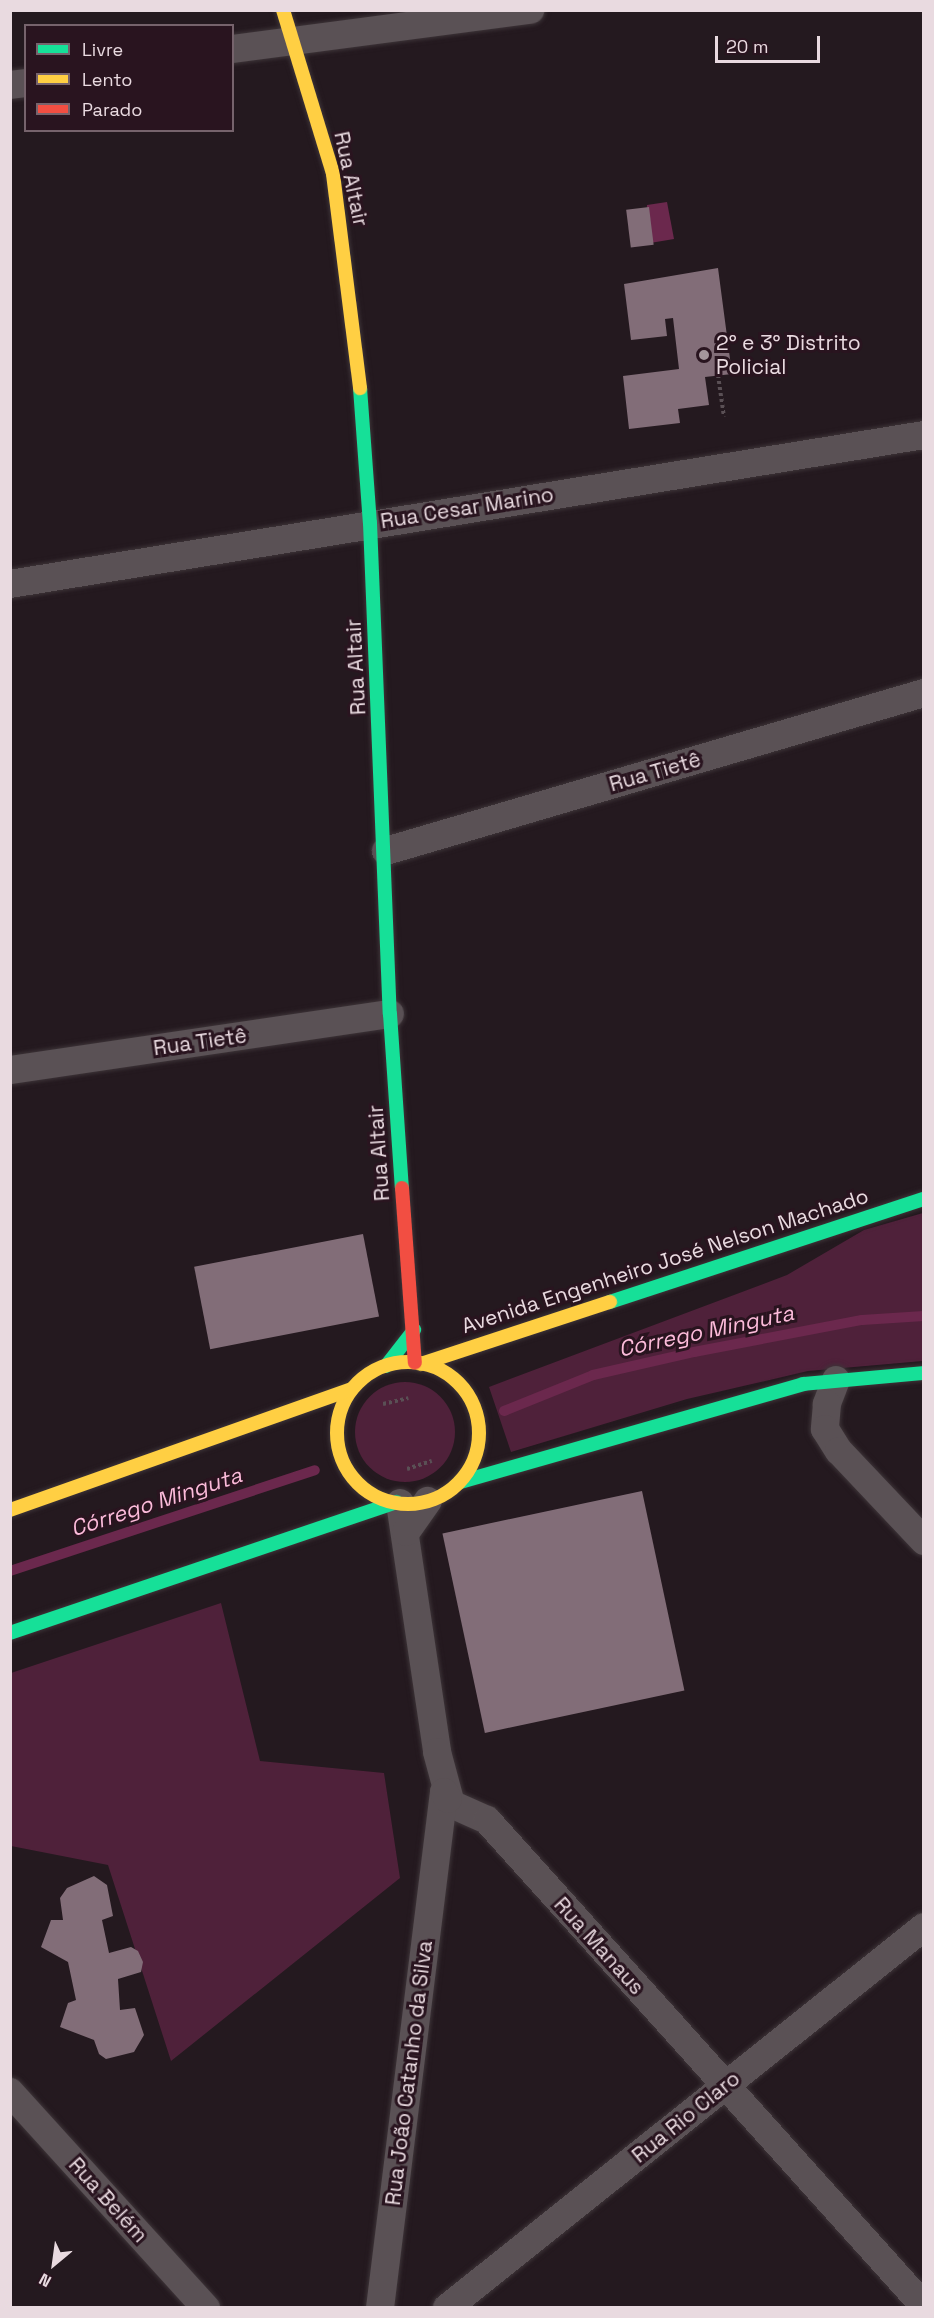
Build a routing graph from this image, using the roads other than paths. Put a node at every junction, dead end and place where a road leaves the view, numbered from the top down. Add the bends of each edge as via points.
1 (284, 10) edge
2 (530, 10) edge
3 (293, 39) junction
4 (234, 49) edge
5 (924, 435) edge
6 (370, 523) junction
7 (10, 584) edge
8 (924, 693) edge
9 (386, 851) junction
10 (390, 1014) junction
11 (10, 1070) edge
12 (924, 1198) edge
13 (414, 1330) junction
14 (418, 1363) junction
15 (386, 1366) junction
16 (924, 1373) edge
17 (836, 1380) junction
18 (352, 1389) junction
19 (460, 1482) junction
20 (428, 1501) junction
21 (398, 1503) junction
22 (10, 1510) edge
23 (406, 1532) junction
24 (924, 1541) edge
25 (10, 1633) edge
26 (451, 1804) junction
27 (488, 1820) junction
28 (437, 1839) junction
29 (924, 1927) edge
30 (723, 2086) junction
31 (10, 2092) edge
32 (924, 2306) edge
33 (206, 2307) edge
34 (380, 2307) edge
35 (447, 2307) edge

1 - 3 main road, Rua Altair
2 - 3 street
3 - 4 street
3 - 6 main road, Rua Altair via 333,174 357,341
5 - 6 street, Rua Cesar Marino
6 - 7 street, Rua Cesar Marino
6 - 9 main road, Rua Altair
8 - 9 street, Rua Tietê
9 - 10 main road, Rua Altair
10 - 11 street, Rua Tietê
10 - 13 main road, Rua Altair
12 - 14 main road, Avenida Engenheiro José Nelson Machado
13 - 14 main road, Rua Altair
13 - 15 main road
14 - 15 main road
14 - 19 main road via 448,1374 461,1385 478,1418 476,1455
15 - 18 main road
16 - 17 main road
17 - 19 main road via 803,1384
17 - 24 street via 827,1404 825,1429 839,1451
18 - 21 main road via 338,1424 343,1462 366,1490
18 - 22 main road
19 - 20 main road
20 - 21 main road
20 - 23 street
21 - 23 street
21 - 25 main road
23 - 26 street via 437,1752
26 - 27 street, Rua Manaus
26 - 28 street, Rua João Catanho da Silva via 444,1792
27 - 28 street via 468,1820
27 - 30 street, Rua Manaus
28 - 34 street, Rua João Catanho da Silva
29 - 30 street, Rua Rio Claro
30 - 32 street, Rua Manaus
30 - 35 street, Rua Rio Claro
31 - 33 street, Rua Belém

